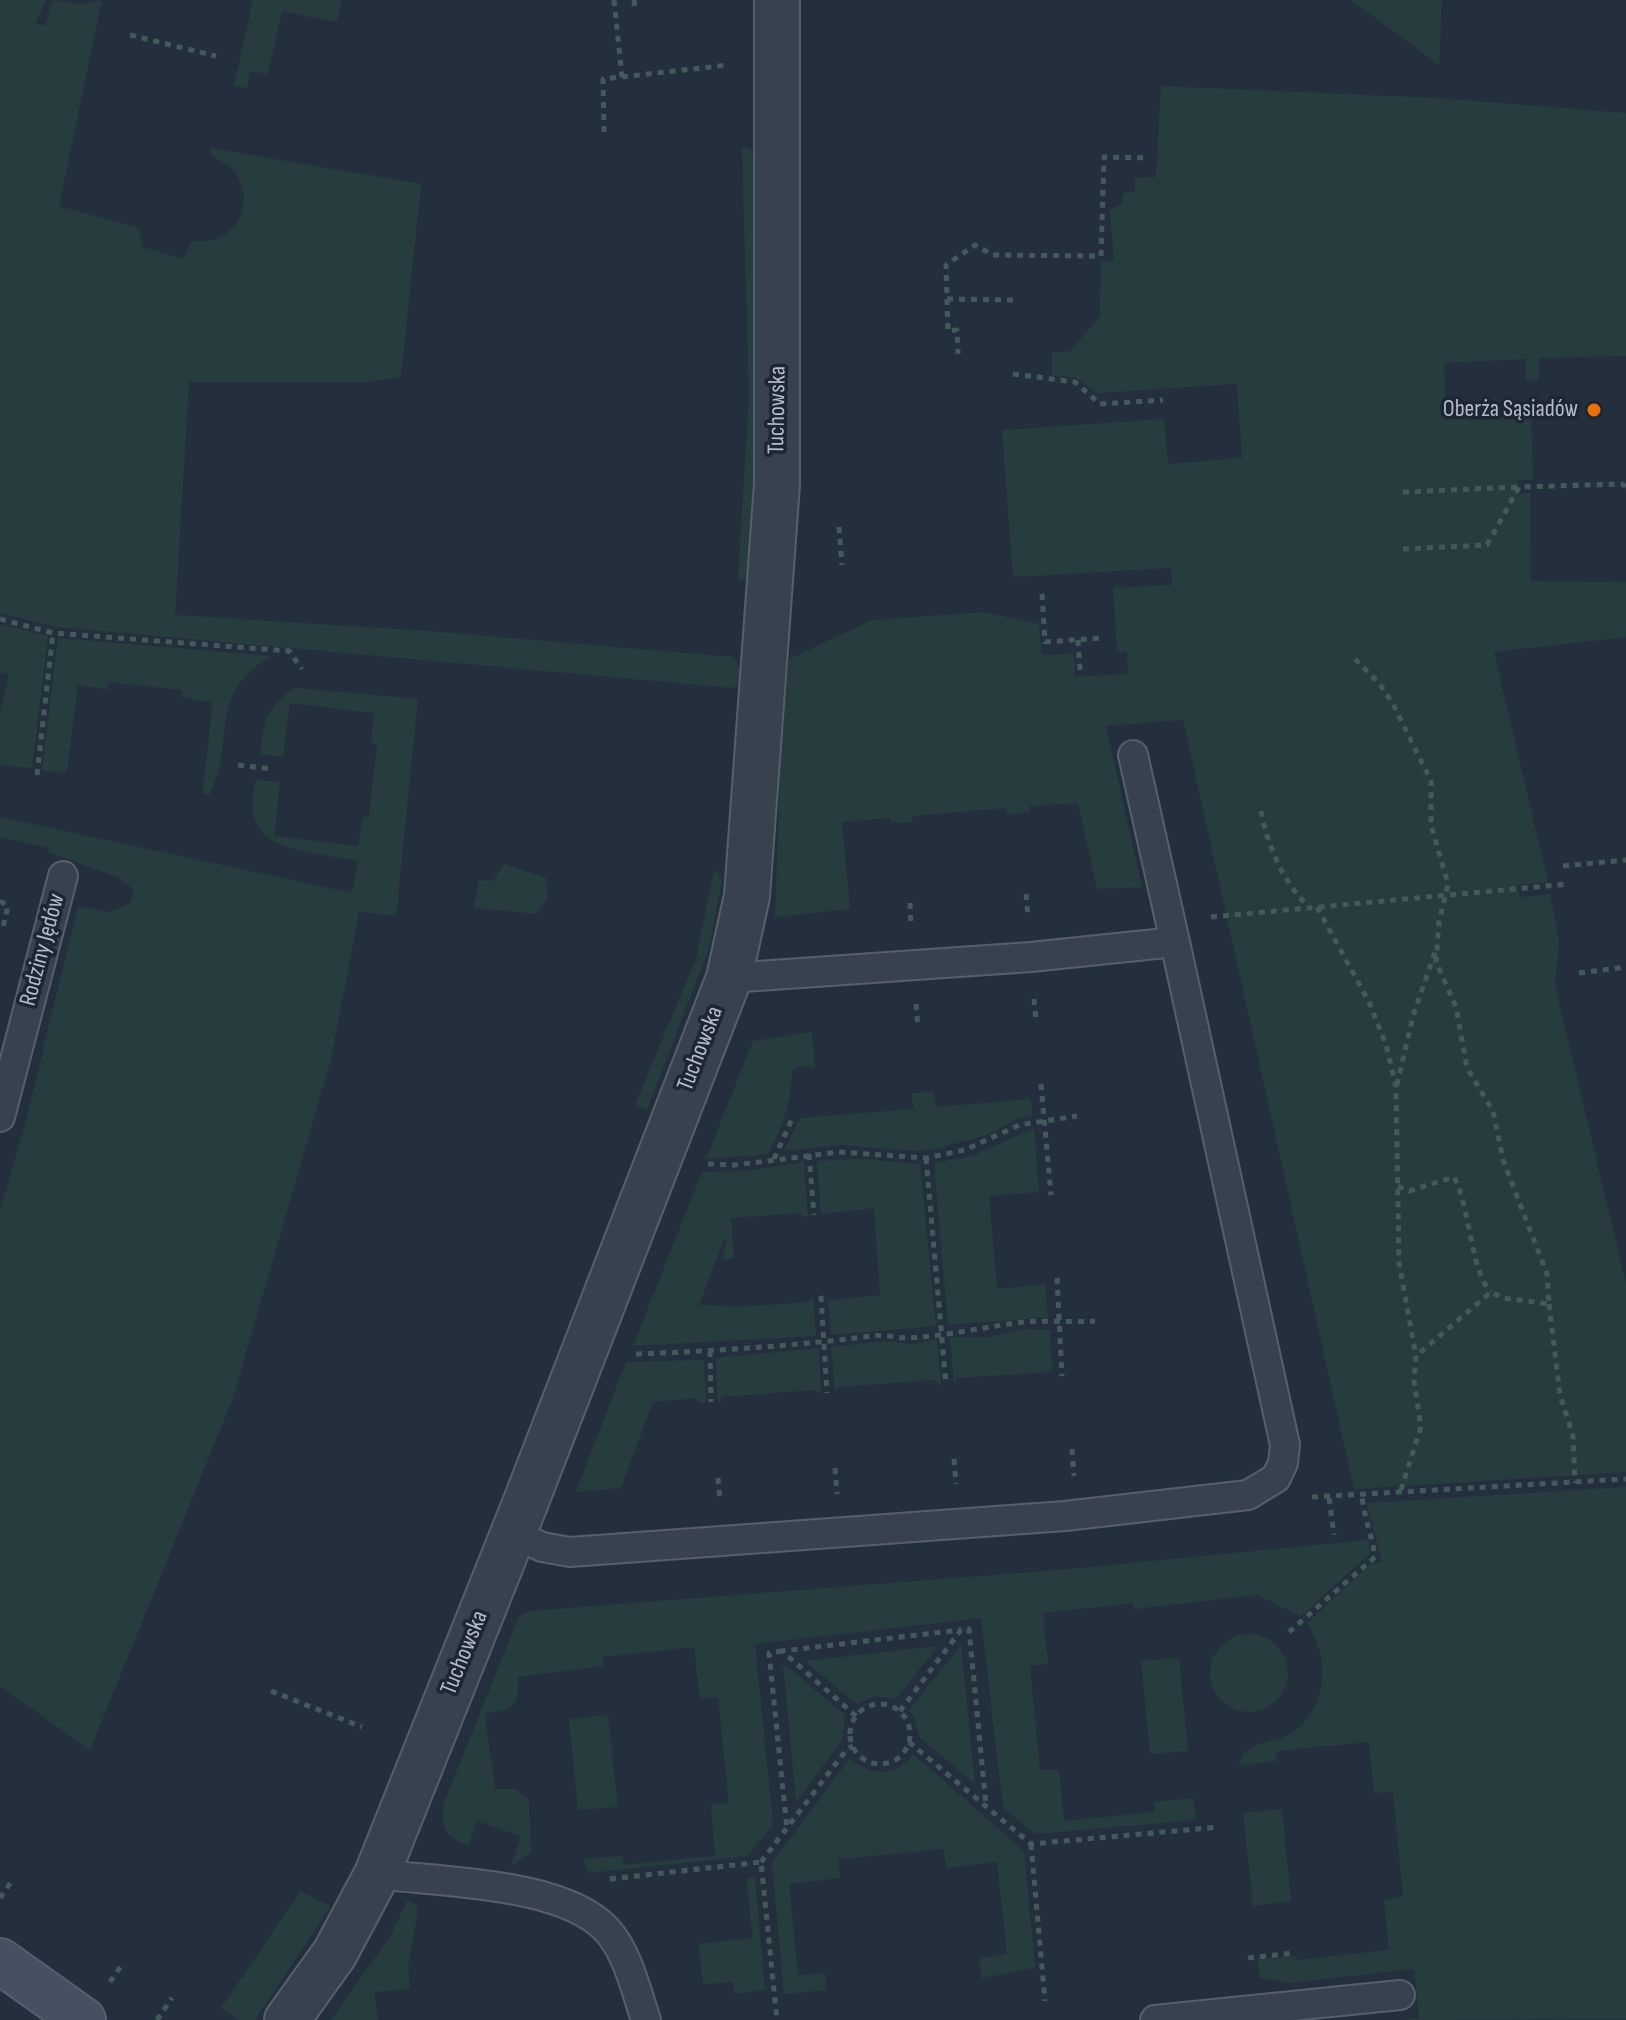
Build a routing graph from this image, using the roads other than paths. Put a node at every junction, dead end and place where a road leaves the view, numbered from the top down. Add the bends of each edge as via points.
1 (777, 0) edge
2 (1133, 755) dead end
3 (63, 876) dead end
4 (1173, 934) junction
5 (729, 978) junction
6 (0, 1117) edge
7 (513, 1533) junction
8 (377, 1874) junction
9 (0, 1961) edge
10 (1400, 1995) dead end
11 (95, 2003) edge
12 (287, 2020) edge
13 (646, 2020) edge
14 (1155, 2020) edge

1 - 5 street, Tuchowska via 777,484 747,896
2 - 4 lane
3 - 6 lane, Rodziny Jędów
4 - 5 lane via 1017,958
4 - 7 lane via 1285,1445 1276,1478 1248,1495 1065,1516 570,1552 542,1547
5 - 7 street, Tuchowska
7 - 8 street, Tuchowska
8 - 12 street, Tuchowska via 335,1953
8 - 13 lane via 508,1890 591,1914 624,1959
9 - 11 street
10 - 14 lane

